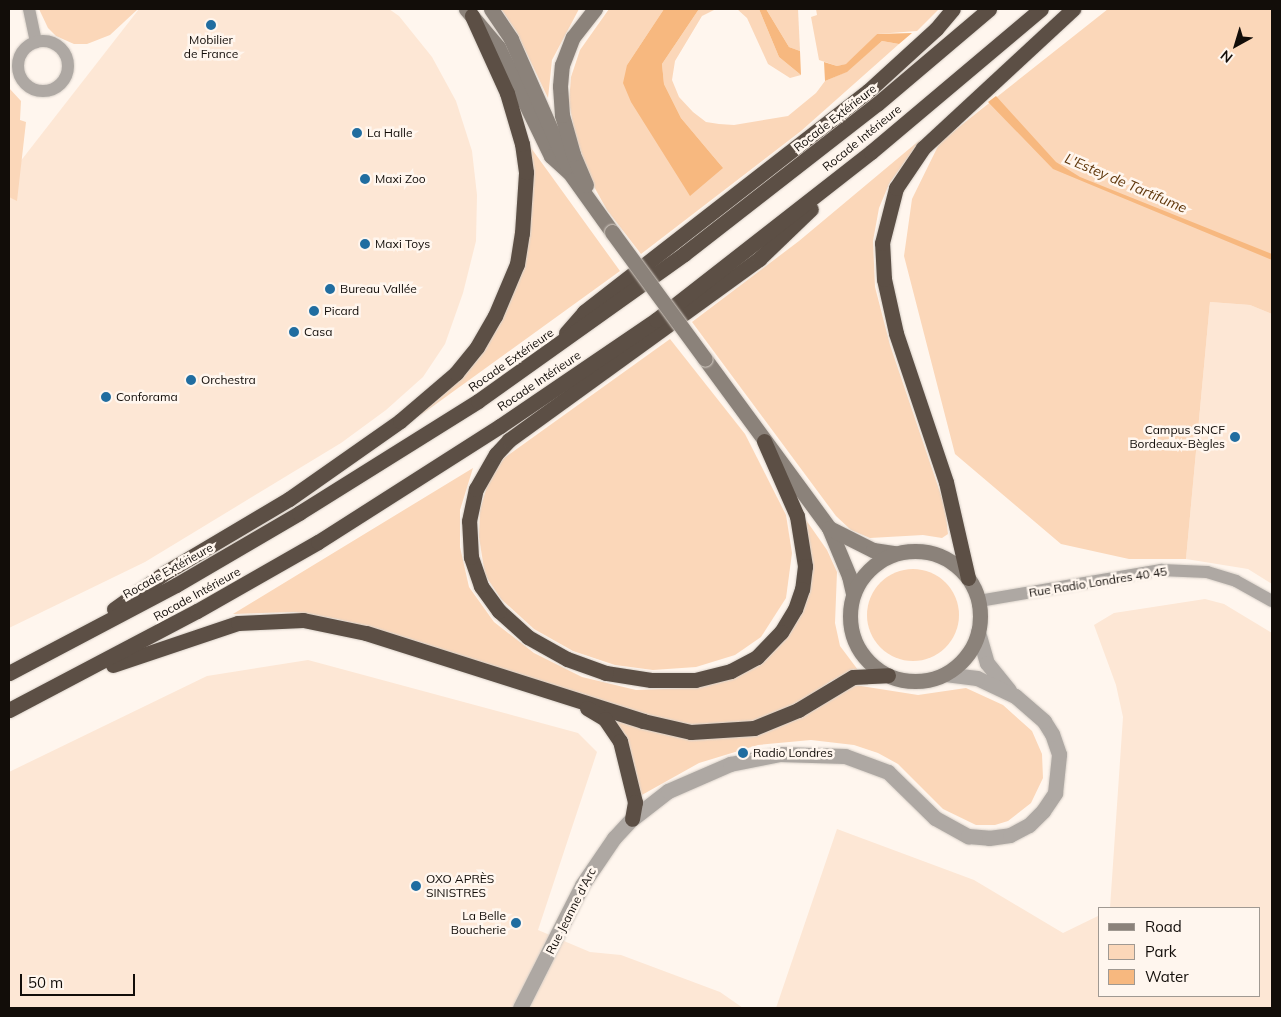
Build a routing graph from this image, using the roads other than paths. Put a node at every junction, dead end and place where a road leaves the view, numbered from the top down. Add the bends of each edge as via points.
1 (29, 9) edge
2 (491, 9) edge
3 (595, 9) edge
4 (953, 9) edge
5 (989, 9) edge
6 (1041, 9) edge
7 (1073, 9) edge
8 (469, 12) edge
9 (36, 42) dead end
10 (871, 152) junction
11 (569, 172) junction
12 (612, 232) junction
13 (552, 350) junction
14 (764, 441) junction
15 (829, 528) junction
16 (895, 553) junction
17 (968, 578) junction
18 (853, 594) junction
19 (979, 601) junction
20 (1272, 602) edge
21 (978, 632) junction
22 (55, 650) junction
23 (9, 673) edge
24 (945, 674) junction
25 (888, 675) junction
26 (74, 678) junction
27 (1015, 696) junction
28 (571, 698) junction
29 (9, 710) edge
30 (632, 819) junction
31 (520, 1008) edge

1 - 9 street
2 - 11 main road via 511,39
3 - 12 main road via 573,37 562,64 562,116 576,162
4 - 13 highway via 936,29 868,91 584,312
5 - 13 highway, Rocade Extérieure via 846,128 684,254
6 - 10 highway, Rocade Intérieure
7 - 17 highway via 922,148 896,188 882,242 884,279 896,333 946,482
8 - 11 main road via 498,47 551,156
8 - 22 highway via 508,93 526,172 523,225 516,264 495,316 477,347 456,373 400,421 289,499 166,572
10 - 14 highway via 759,259 509,440 496,454 476,489 469,522 472,557 481,586 499,611 528,637 567,659 606,673 651,680 695,680 731,671 757,657 781,632 802,588 805,566 797,516
10 - 26 highway, Rocade Intérieure via 656,320 500,426 318,542
11 - 12 main road
12 - 14 main road, bridge
13 - 22 highway, Rocade Extérieure via 478,401 299,514
14 - 15 main road
15 - 16 main road via 873,550
15 - 18 main road
16 - 17 main road via 915,550 936,554 954,563
16 - 18 main road via 877,562 862,576
17 - 19 main road
18 - 25 main road via 849,613 851,632 871,665
19 - 20 street, Rue Radio Londres 40 45 via 1161,570 1208,572 1236,582
19 - 21 main road
21 - 24 main road via 960,664
21 - 27 street, Rue Jeanne d'Arc via 987,663
22 - 23 highway, Rocade Extérieure
24 - 25 main road via 916,681
24 - 27 street, Rue Jeanne d'Arc via 977,678
25 - 28 highway via 853,677 778,721 726,732 674,729
26 - 28 highway via 238,623 303,620 366,633
26 - 29 highway, Rocade Intérieure
27 - 30 street, Rue Jeanne d'Arc via 1044,721 1052,734 1059,754 1059,773 1055,793 1044,811 1029,825 1010,835 968,836 935,818 888,772 845,756 813,754 780,754 730,764 668,791
28 - 30 highway via 605,719 614,729 635,802
30 - 31 street, Rue Jeanne d'Arc via 594,865

